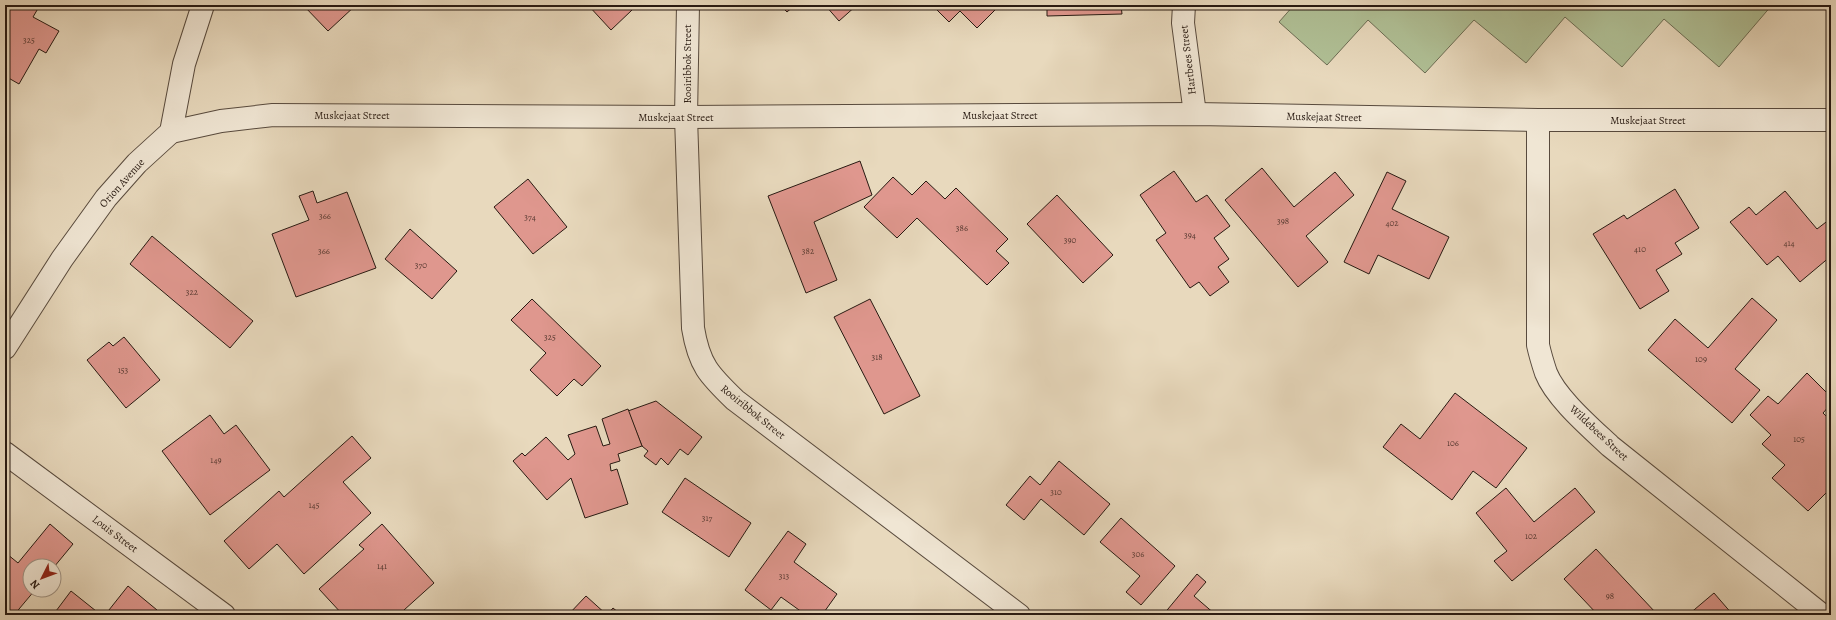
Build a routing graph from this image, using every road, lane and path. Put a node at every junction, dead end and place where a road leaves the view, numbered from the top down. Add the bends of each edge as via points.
1 (202, 5) edge
2 (688, 5) edge
3 (1184, 5) edge
4 (1195, 114) junction
5 (686, 117) junction
6 (1538, 120) junction
7 (1831, 120) edge
8 (171, 132) junction
9 (5, 348) edge
10 (5, 453) edge
11 (224, 615) edge
12 (1019, 615) edge
13 (1822, 615) edge

1 - 8 street via 184,64
2 - 5 street, Rooiribbok Street
3 - 4 street, Hartbees Street via 1183,22
4 - 5 street, Muskejaat Street
4 - 6 street, Muskejaat Street
5 - 8 street, Muskejaat Street via 273,115 221,121
5 - 12 street, Rooiribbok Street via 693,328 696,349 705,368 735,400
6 - 7 street, Muskejaat Street
6 - 13 street, Wildebees Street via 1538,345 1546,374 1563,399 1610,446
8 - 9 street, Orion Avenue via 106,198 62,259
10 - 11 street, Louis Street

